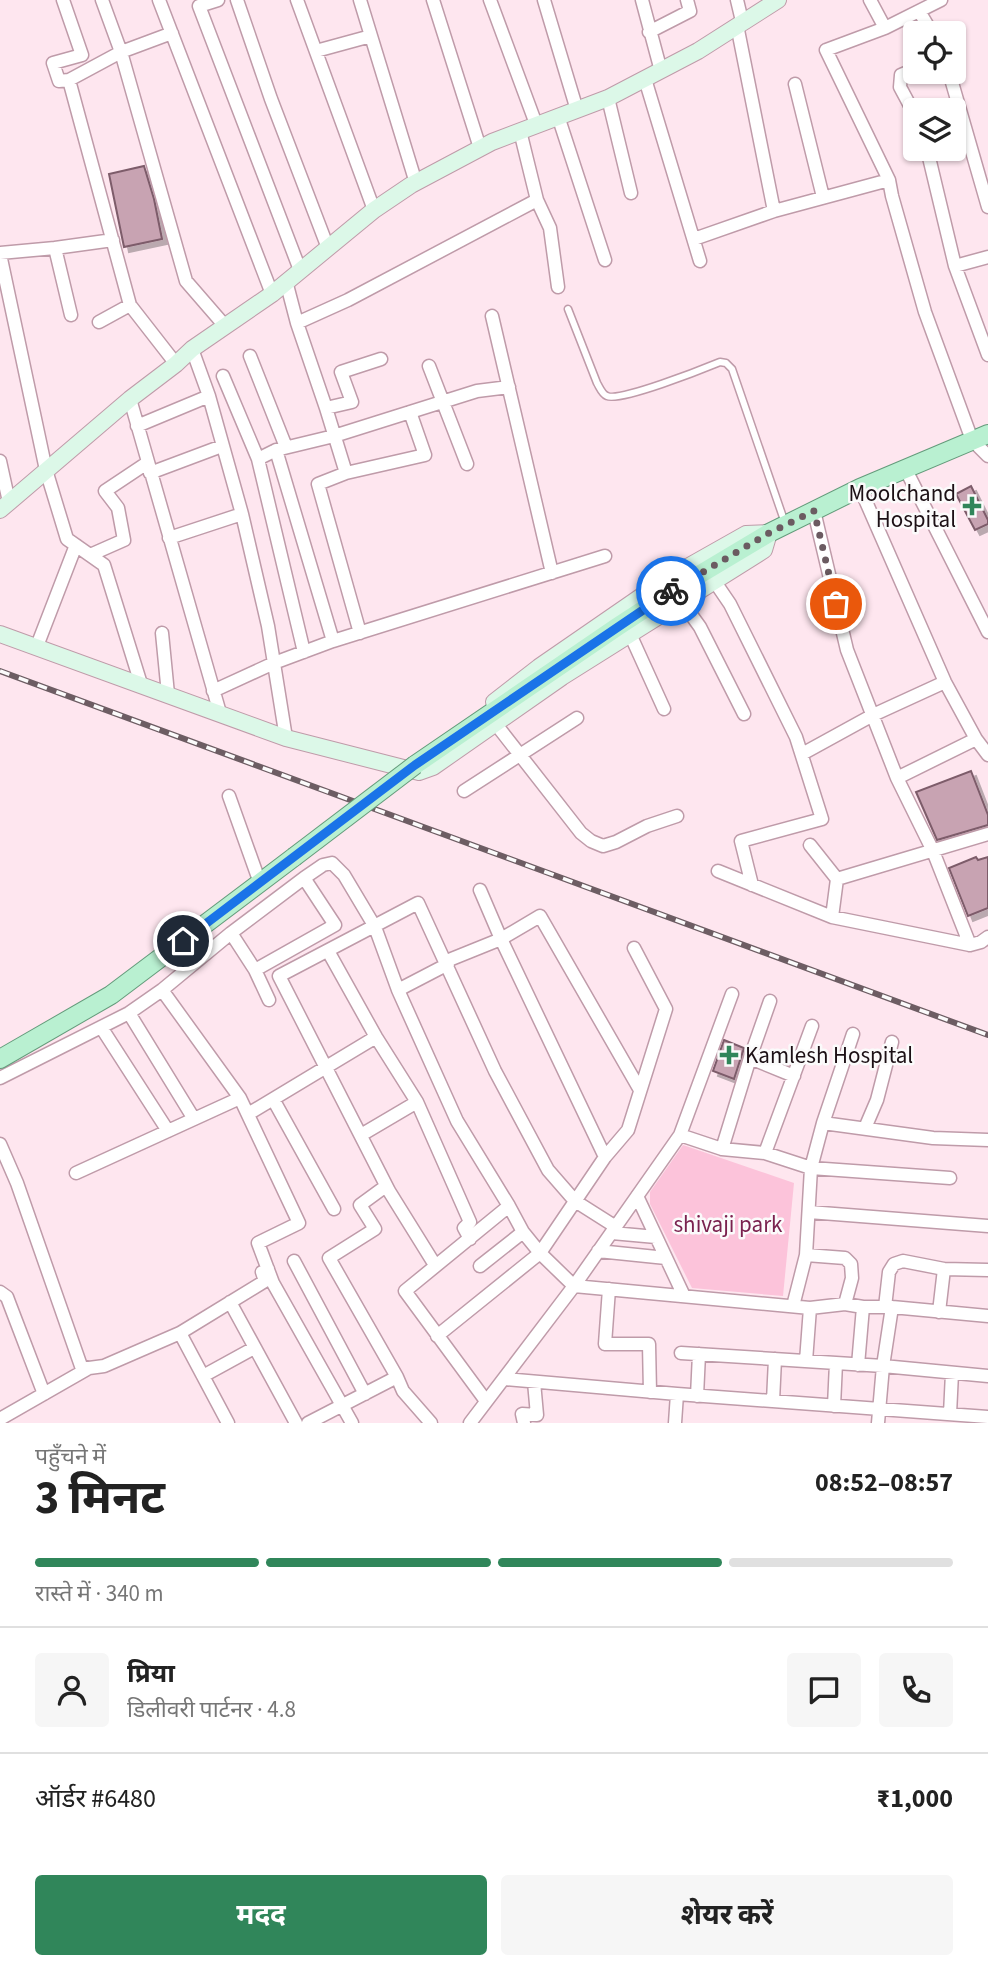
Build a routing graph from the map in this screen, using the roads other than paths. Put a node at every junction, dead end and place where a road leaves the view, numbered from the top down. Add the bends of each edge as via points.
1 (63, 0) edge
2 (102, 0) edge
3 (159, 0) edge
4 (218, 0) edge
5 (237, 0) edge
6 (297, 0) edge
7 (359, 0) edge
8 (433, 0) edge
9 (490, 0) edge
10 (544, 0) edge
11 (642, 0) edge
12 (687, 0) edge
13 (737, 0) edge
14 (778, 0) edge
15 (870, 0) edge
16 (941, 0) edge
17 (919, 11) junction
18 (925, 21) edge
19 (740, 23) junction
20 (885, 28) junction
21 (649, 32) junction
22 (172, 33) junction
23 (371, 36) junction
24 (316, 51) junction
25 (121, 52) junction
26 (661, 71) junction
27 (903, 74) edge
28 (645, 79) junction
29 (69, 80) junction
30 (794, 84) dead end
31 (952, 84) edge
32 (608, 98) junction
33 (906, 98) edge
34 (577, 110) junction
35 (558, 116) junction
36 (536, 124) junction
37 (520, 131) junction
38 (480, 148) junction
39 (930, 161) edge
40 (889, 180) junction
41 (416, 183) junction
42 (631, 193) dead end
43 (823, 197) junction
44 (537, 200) junction
45 (988, 207) edge
46 (374, 210) junction
47 (774, 211) junction
48 (694, 239) junction
49 (113, 240) junction
50 (55, 248) junction
51 (328, 248) junction
52 (0, 253) edge
53 (988, 257) edge
54 (605, 260) dead end
55 (700, 261) dead end
56 (955, 266) junction
57 (300, 270) junction
58 (286, 281) junction
59 (558, 287) dead end
60 (272, 294) junction
61 (130, 304) junction
62 (568, 309) dead end
63 (71, 316) dead end
64 (492, 316) dead end
65 (99, 322) dead end
66 (297, 323) junction
67 (225, 326) junction
68 (192, 349) junction
69 (988, 355) edge
70 (250, 356) dead end
71 (381, 359) dead end
72 (176, 364) junction
73 (429, 366) dead end
74 (223, 376) dead end
75 (509, 387) junction
76 (209, 396) junction
77 (130, 399) junction
78 (443, 402) junction
79 (326, 408) junction
80 (410, 412) junction
81 (137, 426) junction
82 (334, 436) junction
83 (980, 438) edge
84 (222, 446) junction
85 (281, 448) junction
86 (988, 456) edge
87 (258, 459) junction
88 (0, 461) edge
89 (467, 464) dead end
90 (149, 468) junction
91 (905, 468) junction
92 (46, 470) junction
93 (345, 473) junction
94 (860, 488) junction
95 (5, 506) edge
96 (814, 511) junction
97 (242, 514) junction
98 (777, 529) junction
99 (169, 538) junction
100 (76, 545) junction
101 (90, 555) junction
102 (605, 556) dead end
103 (552, 573) junction
104 (715, 582) junction
105 (682, 601) junction
106 (988, 632) edge
107 (162, 633) dead end
108 (360, 633) junction
109 (0, 634) edge
110 (630, 634) junction
111 (333, 641) junction
112 (37, 646) junction
113 (304, 652) junction
114 (274, 663) junction
115 (945, 682) junction
116 (141, 684) junction
117 (213, 691) junction
118 (168, 694) junction
119 (664, 709) dead end
120 (220, 713) junction
121 (744, 714) dead end
122 (873, 715) junction
123 (577, 718) dead end
124 (495, 723) junction
125 (286, 738) junction
126 (976, 739) junction
127 (519, 754) junction
128 (802, 754) junction
129 (988, 755) edge
130 (411, 767) junction
131 (897, 778) junction
132 (464, 791) dead end
133 (229, 796) dead end
134 (677, 816) dead end
135 (988, 834) edge
136 (810, 845) dead end
137 (933, 851) junction
138 (718, 871) dead end
139 (304, 878) junction
140 (837, 880) junction
141 (260, 883) junction
142 (752, 885) junction
143 (480, 890) dead end
144 (832, 917) junction
145 (375, 927) junction
146 (231, 933) junction
147 (988, 937) edge
148 (501, 939) junction
149 (970, 945) junction
150 (634, 948) dead end
151 (328, 951) junction
152 (448, 964) junction
153 (255, 970) junction
154 (162, 989) junction
155 (398, 990) junction
156 (732, 994) dead end
157 (269, 1000) dead end
158 (770, 1001) dead end
159 (129, 1013) junction
160 (812, 1026) dead end
161 (101, 1027) junction
162 (853, 1034) dead end
163 (376, 1037) junction
164 (892, 1042) dead end
165 (750, 1058) junction
166 (0, 1059) edge
167 (326, 1068) junction
168 (794, 1076) junction
169 (0, 1078) edge
170 (640, 1090) junction
171 (240, 1098) junction
172 (273, 1099) junction
173 (417, 1102) junction
174 (248, 1114) junction
175 (194, 1119) junction
176 (822, 1123) junction
177 (865, 1128) junction
178 (168, 1131) junction
179 (361, 1135) junction
180 (680, 1135) junction
181 (988, 1139) edge
182 (0, 1146) edge
183 (722, 1149) junction
184 (765, 1153) junction
185 (604, 1157) junction
186 (811, 1168) junction
187 (76, 1173) dead end
188 (950, 1178) dead end
189 (386, 1186) junction
190 (637, 1196) junction
191 (575, 1201) junction
192 (509, 1206) junction
193 (334, 1209) dead end
194 (808, 1212) junction
195 (988, 1226) edge
196 (614, 1230) junction
197 (523, 1232) junction
198 (656, 1237) junction
199 (470, 1240) junction
200 (598, 1251) junction
201 (540, 1253) junction
202 (806, 1255) junction
203 (666, 1258) junction
204 (294, 1261) dead end
205 (435, 1265) junction
206 (480, 1266) dead end
207 (268, 1269) junction
208 (944, 1269) junction
209 (988, 1270) edge
210 (574, 1286) junction
211 (608, 1289) junction
212 (0, 1292) edge
213 (684, 1296) junction
214 (230, 1302) junction
215 (845, 1304) junction
216 (793, 1306) junction
217 (863, 1307) junction
218 (889, 1307) junction
219 (810, 1308) junction
220 (939, 1312) junction
221 (988, 1316) edge
222 (180, 1333) junction
223 (437, 1336) junction
224 (254, 1348) junction
225 (681, 1353) dead end
226 (699, 1354) junction
227 (775, 1359) junction
228 (806, 1361) junction
229 (836, 1363) junction
230 (858, 1365) junction
231 (883, 1366) junction
232 (89, 1368) junction
233 (952, 1373) junction
234 (203, 1376) junction
235 (988, 1376) edge
236 (397, 1377) junction
237 (504, 1379) junction
238 (534, 1382) junction
239 (650, 1392) junction
240 (44, 1394) junction
241 (365, 1394) junction
242 (677, 1394) junction
243 (697, 1396) junction
244 (486, 1401) junction
245 (773, 1401) junction
246 (343, 1405) junction
247 (834, 1406) junction
248 (880, 1409) junction
249 (950, 1414) junction
250 (988, 1417) edge
251 (0, 1419) edge
252 (228, 1423) edge
253 (296, 1423) edge
254 (308, 1423) edge
255 (352, 1423) edge
256 (431, 1423) edge
257 (470, 1423) edge
258 (524, 1423) edge
259 (675, 1423) edge
260 (878, 1423) edge

1 - 29 street via 82,55 53,63 59,81
2 - 25 street
3 - 22 street
4 - 57 street via 199,6
5 - 51 street
6 - 24 street
7 - 23 street
8 - 38 street
9 - 36 street
10 - 34 street
11 - 21 street
12 - 21 street via 690,11
13 - 19 street
14 - 19 street
15 - 20 street
16 - 17 street
17 - 18 street
17 - 20 street
19 - 26 street
19 - 47 street
20 - 40 street via 826,50
21 - 26 street
22 - 25 street
22 - 60 street
23 - 24 street
23 - 41 street
24 - 46 street
25 - 29 street
25 - 67 street via 186,281
26 - 28 street
27 - 33 street via 900,86
28 - 32 street
28 - 48 street
29 - 49 street
30 - 43 street
31 - 45 street
32 - 34 street
32 - 42 street
34 - 35 street
35 - 36 street
35 - 54 street
36 - 37 street
37 - 38 street
37 - 44 street
38 - 41 street
39 - 56 street
40 - 43 street
40 - 83 street via 925,312
41 - 46 street
43 - 47 street
44 - 59 street via 550,228
44 - 66 street
46 - 51 street
47 - 48 street
48 - 55 street
49 - 50 street
49 - 61 street
50 - 52 street
50 - 63 street
51 - 57 street
52 - 92 street
53 - 56 street
56 - 69 street
57 - 58 street
58 - 60 street
58 - 66 street
60 - 67 street
61 - 65 street
61 - 72 street
62 - 98 lane via 597,383 608,397 720,362 732,369
64 - 75 street
66 - 79 street
67 - 68 street
68 - 72 street
68 - 76 street
70 - 85 street
71 - 79 street via 341,372 352,402
72 - 77 street
73 - 78 street
74 - 87 street
75 - 78 street
75 - 103 street
76 - 81 street
76 - 84 street
77 - 81 street
77 - 92 street
78 - 80 street
78 - 89 street
79 - 82 street
80 - 82 street
80 - 93 street via 425,455
81 - 90 street
82 - 85 street
82 - 93 street
83 - 86 street
83 - 91 main road
84 - 90 street
84 - 97 street
85 - 87 street
85 - 111 street
87 - 113 street
88 - 95 street
90 - 99 street
90 - 101 street via 105,491 118,508 124,540
91 - 94 main road
91 - 106 street
92 - 95 street
92 - 100 street via 67,539
93 - 108 street via 318,484
94 - 96 main road
94 - 115 street
96 - 98 main road
96 - 122 street via 847,650
97 - 99 street
97 - 114 street
98 - 104 street via 764,550
98 - 130 main road via 617,626
99 - 117 street
100 - 101 street
100 - 112 street
101 - 116 street via 104,565
102 - 103 street
103 - 108 street
104 - 105 street
104 - 128 street
105 - 110 street
105 - 121 street
107 - 118 street
108 - 111 street
109 - 112 street
110 - 119 street
110 - 124 street
111 - 113 street
112 - 116 street
113 - 114 street
114 - 117 street
114 - 125 street
115 - 122 street
115 - 126 street
116 - 118 street
117 - 120 street
118 - 120 street
120 - 125 street
122 - 128 street
122 - 131 street
123 - 127 street
124 - 127 street
124 - 130 street via 433,767 419,772
125 - 130 street
126 - 129 street
126 - 131 street
127 - 132 street
127 - 134 street via 581,832 603,846
128 - 142 street via 822,819 741,841
130 - 141 main road, bridge
131 - 137 street
133 - 141 street
135 - 137 street
136 - 140 street
137 - 140 street
137 - 149 street
138 - 142 street
139 - 145 street via 332,863
139 - 146 street
139 - 153 street via 335,925
140 - 144 street
141 - 166 main road via 111,995
142 - 144 street
143 - 148 street
144 - 149 street
145 - 151 street
145 - 152 street via 418,903
145 - 155 street
146 - 153 street
146 - 154 street
147 - 149 street
148 - 152 street
148 - 170 street via 540,916
148 - 185 street
150 - 170 street via 666,1009
151 - 163 street
151 - 167 street via 279,976
152 - 155 street
152 - 191 street via 495,1071 536,1148
153 - 157 street
154 - 159 street
154 - 171 street
155 - 192 street via 457,1121
156 - 180 street
158 - 165 street
159 - 161 street
159 - 175 street
160 - 168 street
161 - 169 street
161 - 178 street
162 - 176 street
163 - 167 street
163 - 173 street
164 - 177 street
165 - 168 street
165 - 183 street
167 - 172 street
167 - 179 street
168 - 184 street
170 - 185 street via 628,1130
171 - 174 street
171 - 175 street
172 - 174 street
172 - 193 street
173 - 179 street
173 - 199 street via 470,1222 464,1228
174 - 207 street via 299,1223 258,1243
175 - 178 street
176 - 177 street
176 - 186 street
177 - 181 street via 933,1138
178 - 187 street
179 - 189 street
180 - 183 street
180 - 190 street
182 - 232 street via 81,1366
183 - 184 street
184 - 186 street
185 - 191 street
186 - 188 street
186 - 194 street
189 - 205 street
189 - 236 street via 360,1205 375,1229 329,1258
190 - 196 street
190 - 198 street
191 - 196 street
191 - 201 street
192 - 197 street
192 - 199 street
194 - 195 street
194 - 202 street
196 - 198 street
196 - 200 street
197 - 201 street
197 - 206 street
198 - 203 street
199 - 205 street
200 - 203 street
200 - 210 street
201 - 210 street
201 - 223 street
202 - 215 street via 845,1258 851,1264
202 - 216 street
203 - 213 street
204 - 241 street
205 - 223 street via 405,1291
207 - 214 street via 262,1272 265,1281
207 - 246 street
208 - 209 street
208 - 218 street via 903,1261 894,1264 888,1272
208 - 220 street
210 - 211 street
210 - 237 street
211 - 213 street
211 - 239 street via 605,1344 649,1344
212 - 240 street via 10,1305
213 - 216 street
214 - 222 street
214 - 224 street
215 - 217 street
215 - 219 street
216 - 219 street
217 - 218 street
217 - 230 street
218 - 220 street
218 - 231 street
219 - 228 street
220 - 221 street
222 - 232 street via 104,1366
222 - 234 street
223 - 244 street
224 - 234 street
224 - 253 street
225 - 226 street
226 - 227 street
226 - 243 street
227 - 228 street
227 - 245 street
228 - 229 street
229 - 230 street
229 - 247 street
230 - 231 street
231 - 233 street
231 - 248 street
232 - 240 street
233 - 235 street
233 - 249 street
234 - 252 street
236 - 241 street
236 - 256 street
237 - 238 street
237 - 244 street
238 - 239 street
238 - 258 street via 537,1415 522,1414
239 - 242 street
240 - 251 street
241 - 246 street
242 - 243 street
242 - 259 street
243 - 245 street
244 - 257 street
245 - 247 street
246 - 254 street
246 - 255 street
247 - 248 street
248 - 249 street
248 - 260 street
249 - 250 street

